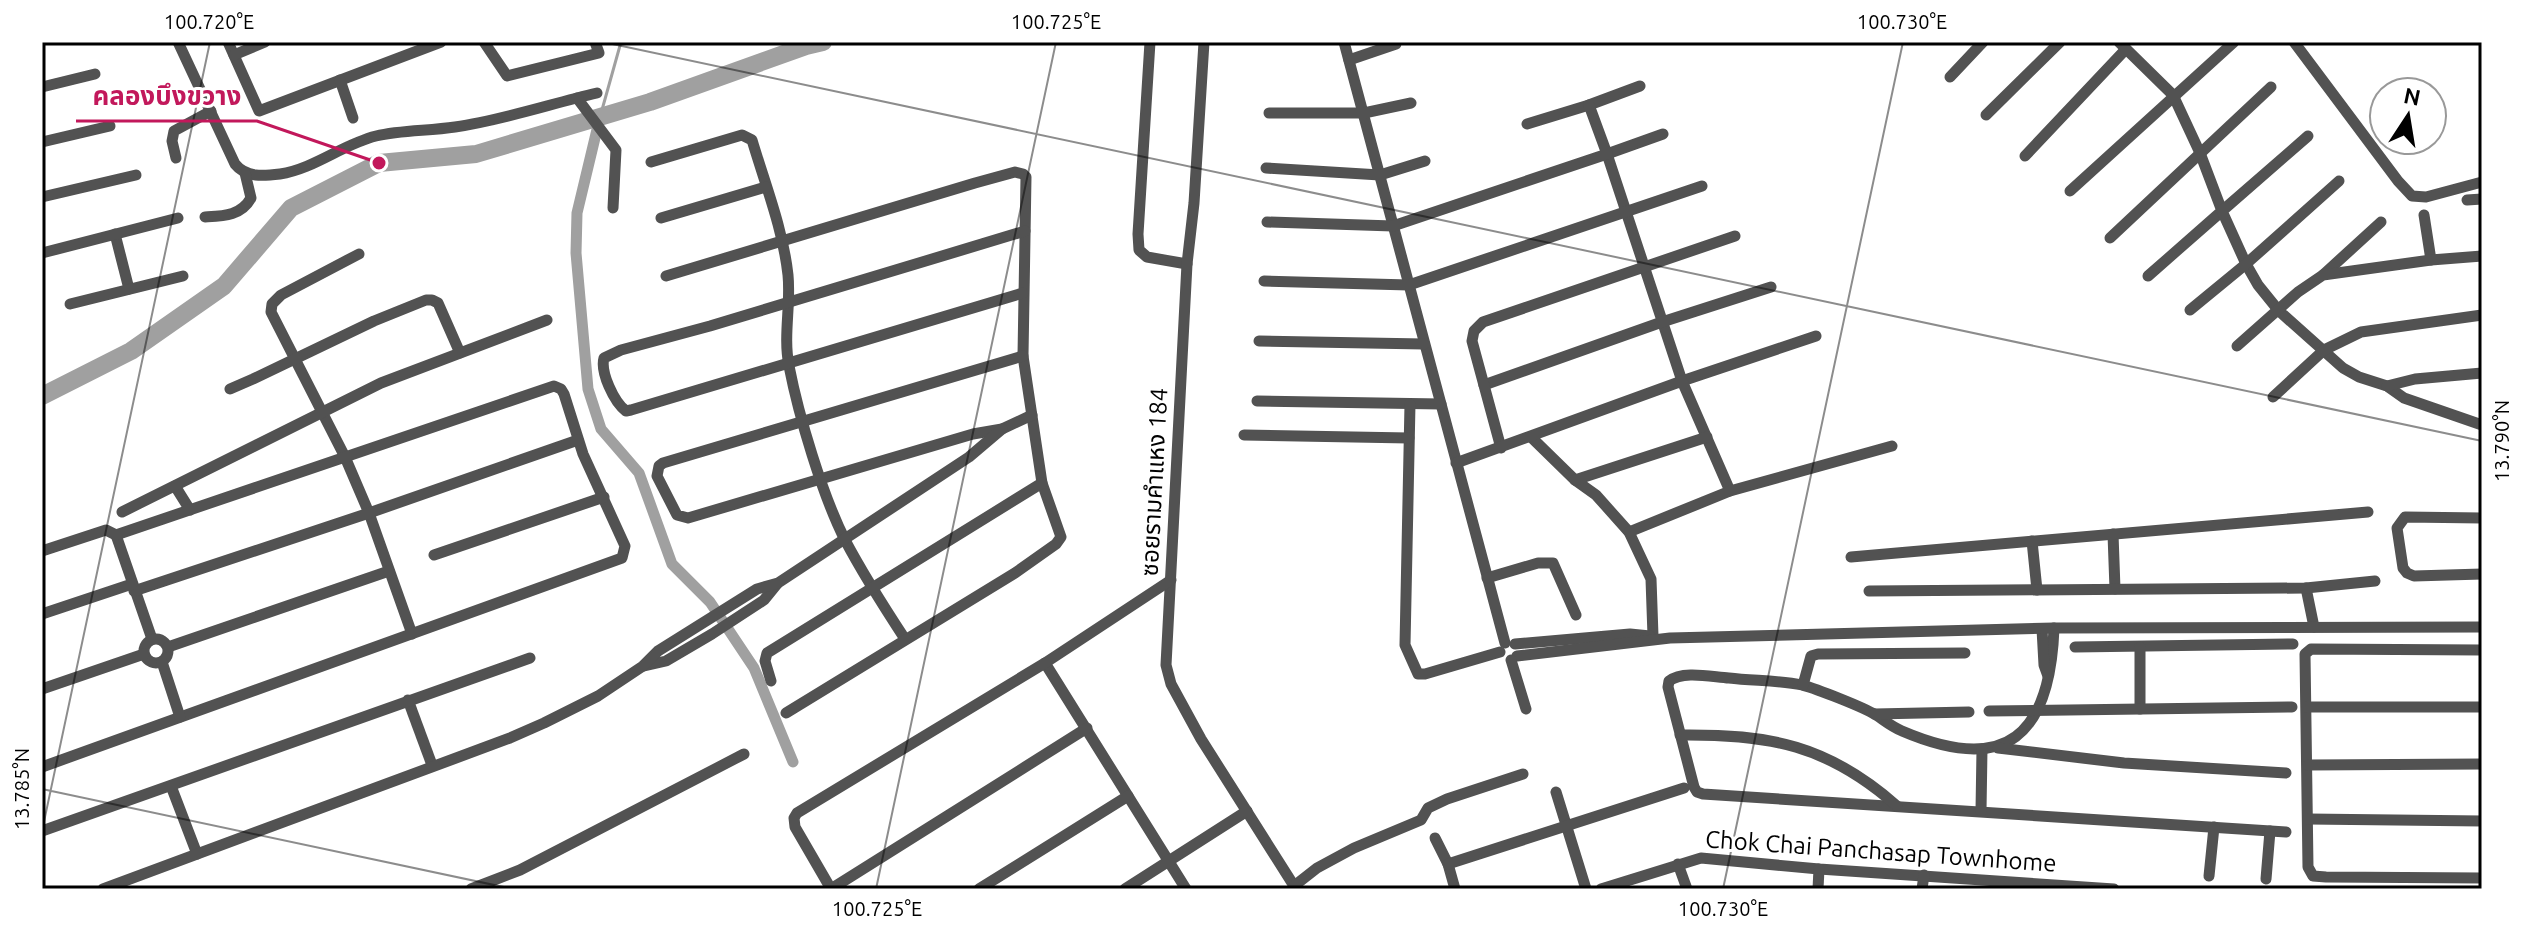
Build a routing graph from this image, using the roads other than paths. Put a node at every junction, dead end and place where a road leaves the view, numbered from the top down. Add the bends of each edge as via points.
1 (178, 42) edge
2 (228, 42) edge
3 (265, 42) edge
4 (441, 42) edge
5 (484, 42) edge
6 (595, 42) edge
7 (1150, 42) edge
8 (1204, 42) edge
9 (1344, 42) edge
10 (1983, 42) edge
11 (2060, 42) edge
12 (2234, 42) edge
13 (2294, 42) edge
14 (1396, 44) dead end
15 (2123, 46) edge
16 (234, 55) junction
17 (1349, 60) junction
18 (95, 74) dead end
19 (1950, 77) dead end
20 (340, 80) junction
21 (1640, 86) dead end
22 (42, 87) edge
23 (2271, 87) dead end
24 (597, 93) dead end
25 (2173, 95) junction
26 (577, 98) junction
27 (1411, 103) dead end
28 (1589, 105) junction
29 (211, 111) junction
30 (1269, 113) dead end
31 (1364, 113) junction
32 (1986, 115) dead end
33 (353, 118) dead end
34 (1527, 124) dead end
35 (110, 126) dead end
36 (1663, 134) dead end
37 (2308, 136) dead end
38 (42, 142) edge
39 (2200, 153) junction
40 (1607, 154) junction
41 (2025, 156) dead end
42 (176, 158) dead end
43 (1425, 161) dead end
44 (651, 162) dead end
45 (1266, 168) dead end
46 (245, 173) junction
47 (136, 175) dead end
48 (1380, 175) junction
49 (2339, 181) dead end
50 (2482, 182) edge
51 (1702, 186) dead end
52 (766, 187) junction
53 (2070, 191) dead end
54 (42, 197) edge
55 (2482, 199) edge
56 (2467, 200) dead end
57 (613, 208) dead end
58 (2222, 211) junction
59 (1626, 212) junction
60 (2424, 215) dead end
61 (205, 217) dead end
62 (178, 218) dead end
63 (661, 218) dead end
64 (1267, 222) dead end
65 (2381, 222) dead end
66 (1393, 226) junction
67 (1025, 231) junction
68 (115, 234) junction
69 (1735, 236) dead end
70 (2110, 238) dead end
71 (783, 240) junction
72 (42, 253) edge
73 (359, 254) dead end
74 (2482, 256) edge
75 (2431, 260) junction
76 (1187, 264) junction
77 (2246, 264) junction
78 (1645, 268) junction
79 (2323, 275) junction
80 (183, 276) dead end
81 (666, 276) dead end
82 (2148, 276) dead end
83 (1264, 281) dead end
84 (1409, 285) junction
85 (1771, 287) dead end
86 (129, 289) junction
87 (1023, 293) junction
88 (789, 301) junction
89 (70, 304) dead end
90 (2190, 310) dead end
91 (2279, 311) junction
92 (2482, 315) edge
93 (547, 320) dead end
94 (1662, 322) junction
95 (1816, 336) dead end
96 (1259, 341) dead end
97 (1424, 344) junction
98 (2237, 346) dead end
99 (2324, 350) junction
100 (460, 353) junction
101 (1023, 356) junction
102 (295, 359) junction
103 (788, 364) junction
104 (2482, 373) edge
105 (1682, 381) junction
106 (1484, 385) junction
107 (2387, 386) junction
108 (230, 389) dead end
109 (2273, 397) dead end
110 (1257, 401) dead end
111 (1410, 404) junction
112 (1441, 404) junction
113 (323, 412) junction
114 (1032, 415) junction
115 (804, 421) junction
116 (2482, 425) edge
117 (1002, 429) junction
118 (1244, 435) dead end
119 (1531, 437) junction
120 (1707, 437) junction
121 (1409, 438) junction
122 (578, 440) junction
123 (1892, 446) dead end
124 (1501, 448) junction
125 (345, 457) junction
126 (1456, 463) junction
127 (821, 478) junction
128 (1575, 480) junction
129 (1042, 483) junction
130 (175, 486) junction
131 (1730, 491) junction
132 (604, 497) junction
133 (190, 510) junction
134 (122, 512) dead end
135 (2368, 512) dead end
136 (369, 513) junction
137 (2482, 518) edge
138 (1629, 532) junction
139 (2113, 534) junction
140 (116, 535) junction
141 (844, 538) junction
142 (2032, 541) junction
143 (42, 551) edge
144 (434, 555) dead end
145 (1851, 557) dead end
146 (389, 571) junction
147 (2482, 574) edge
148 (1487, 578) junction
149 (1171, 580) junction
150 (2375, 581) dead end
151 (133, 588) junction
152 (873, 588) junction
153 (2306, 588) junction
154 (2115, 589) junction
155 (2037, 590) junction
156 (1869, 591) dead end
157 (761, 595) junction
158 (42, 614) edge
159 (1576, 615) dead end
160 (2314, 627) junction
161 (2482, 627) edge
162 (2048, 628) junction
163 (412, 634) junction
164 (1653, 636) junction
165 (1670, 638) junction
166 (152, 639) junction
167 (905, 639) junction
168 (1581, 644) junction
169 (2293, 644) dead end
170 (168, 647) junction
171 (2075, 647) dead end
172 (2140, 647) junction
173 (2482, 650) edge
174 (1509, 651) junction
175 (1965, 653) dead end
176 (144, 654) junction
177 (530, 658) dead end
178 (162, 662) junction
179 (1045, 663) junction
180 (643, 666) junction
181 (771, 681) dead end
182 (1803, 685) junction
183 (42, 689) edge
184 (408, 700) junction
185 (2292, 707) dead end
186 (2307, 707) junction
187 (2482, 707) edge
188 (1526, 709) dead end
189 (2140, 709) junction
190 (2040, 710) junction
191 (1989, 711) dead end
192 (1969, 712) dead end
193 (786, 713) dead end
194 (1874, 714) junction
195 (180, 717) junction
196 (1087, 728) junction
197 (1680, 735) junction
198 (1998, 748) junction
199 (1982, 749) junction
200 (744, 754) dead end
201 (2482, 764) edge
202 (432, 765) junction
203 (2308, 765) junction
204 (42, 767) edge
205 (2286, 773) dead end
206 (1523, 774) dead end
207 (171, 786) junction
208 (1684, 788) dead end
209 (1556, 792) dead end
210 (1128, 796) junction
211 (1898, 806) junction
212 (1247, 811) junction
213 (1981, 811) junction
214 (2308, 819) junction
215 (2482, 821) edge
216 (1565, 825) junction
217 (2214, 827) junction
218 (42, 831) edge
219 (2270, 831) junction
220 (2286, 832) dead end
221 (1435, 838) dead end
222 (197, 854) junction
223 (1169, 861) junction
224 (1448, 864) junction
225 (1678, 864) junction
226 (1819, 869) junction
227 (1924, 875) junction
228 (2209, 876) dead end
229 (2482, 878) edge
230 (2266, 879) dead end
231 (2392, 883) edge
232 (1295, 887) edge
233 (2053, 887) edge
234 (103, 889) edge
235 (471, 889) edge
236 (979, 889) edge
237 (1125, 889) edge
238 (1186, 889) edge
239 (1455, 889) edge
240 (1586, 889) edge
241 (1601, 889) edge
242 (1687, 889) edge
243 (1818, 889) edge
244 (1922, 889) edge
245 (2114, 889) edge

1 - 29 street
2 - 16 street
3 - 16 street
4 - 20 street
5 - 6 street via 507,76 599,53
7 - 76 street via 1139,250 1147,257
8 - 76 street, ซอยรามคำแหง 184
9 - 17 street
10 - 19 street
11 - 32 street
12 - 25 street
13 - 50 street via 2412,196
14 - 17 street
15 - 25 street
15 - 41 street
16 - 20 street via 259,111
17 - 31 street
18 - 22 street
20 - 33 street
21 - 28 street
23 - 39 street
24 - 26 street
25 - 39 street
25 - 53 street
26 - 46 street via 472,125 378,135 284,174
26 - 57 street via 616,150
27 - 31 street
28 - 34 street
28 - 40 street
29 - 42 street via 174,131
29 - 46 street via 235,164
30 - 31 street
31 - 48 street
35 - 38 street
36 - 40 street
37 - 58 street
39 - 58 street
39 - 70 street
40 - 59 street
40 - 66 street
43 - 48 street
44 - 52 street via 746,135
45 - 48 street
46 - 61 street via 251,198 245,207
47 - 54 street
48 - 66 street
49 - 77 street
51 - 59 street
52 - 63 street
52 - 71 street
55 - 56 street
58 - 77 street
58 - 82 street
59 - 78 street
59 - 84 street
60 - 75 street
62 - 68 street
64 - 66 street
65 - 79 street
66 - 84 street
67 - 71 street via 1027,184 1020,172
67 - 87 street
67 - 88 street
68 - 72 street
68 - 86 street
69 - 78 street
71 - 81 street
71 - 88 street
73 - 102 street via 272,304 271,312
74 - 75 street
75 - 79 street
76 - 149 street, ซอยรามคำแหง 184
77 - 90 street
77 - 91 street
78 - 94 street
78 - 106 street via 1483,322 1472,341
79 - 91 street
80 - 86 street
83 - 84 street
84 - 97 street
85 - 94 street
86 - 89 street
87 - 101 street
87 - 103 street
88 - 103 street
88 - 103 street via 621,350 602,363 626,411
91 - 98 street
91 - 99 street
92 - 99 street via 2361,332
93 - 100 street
94 - 105 street
94 - 106 street
95 - 105 street
96 - 97 street
97 - 112 street
99 - 107 street via 2343,368
99 - 109 street
100 - 102 street via 432,300
100 - 113 street
101 - 114 street
101 - 115 street
102 - 108 street
102 - 113 street
103 - 115 street
104 - 107 street
105 - 119 street
105 - 120 street
106 - 124 street
107 - 116 street via 2404,398
110 - 111 street
111 - 112 street
111 - 121 street
112 - 126 street
113 - 125 street
113 - 130 street
114 - 117 street
114 - 129 street
115 - 127 street
115 - 127 street via 663,463 657,476 677,515 684,518
117 - 127 street
117 - 141 street via 969,457
118 - 121 street
119 - 124 street
119 - 128 street
120 - 128 street
120 - 131 street
121 - 174 street via 1405,645 1418,674
122 - 125 street via 564,394 554,386
122 - 132 street
122 - 136 street
123 - 131 street
124 - 126 street
125 - 133 street
125 - 136 street
126 - 148 street
127 - 141 street
128 - 138 street
129 - 152 street
129 - 167 street via 1059,528 1056,544
130 - 133 street
130 - 134 street
131 - 138 street
132 - 144 street
132 - 163 street via 625,546 622,558
133 - 140 street
135 - 139 street
136 - 146 street
136 - 151 street
137 - 147 street via 2405,517 2397,528 2407,573
138 - 164 street via 1651,579
139 - 142 street
139 - 154 street
140 - 143 street via 106,530
140 - 151 street
141 - 152 street
141 - 157 street
142 - 145 street
142 - 155 street
146 - 163 street
146 - 170 street
148 - 159 street via 1553,563
148 - 174 street
149 - 179 street
149 - 212 street, ซอยรามคำแหง 184 via 1166,665 1171,684
150 - 153 street
151 - 158 street
151 - 166 street
152 - 167 street
152 - 181 street via 767,653
153 - 154 street
153 - 160 street
154 - 155 street
155 - 156 street
157 - 180 street via 658,651
157 - 180 street via 666,661
160 - 161 street
160 - 162 street
162 - 165 street
162 - 190 street via 2053,665
163 - 195 street
164 - 165 street
164 - 168 street via 1630,634
165 - 168 street
166 - 170 street
166 - 176 street
167 - 193 street
168 - 174 street
169 - 172 street
170 - 178 street
171 - 172 street
172 - 189 street
173 - 186 street via 2307,650
174 - 188 street
175 - 182 street via 1818,654 1808,662
176 - 178 street via 151,663
176 - 183 street
177 - 184 street
178 - 195 street
179 - 196 street
179 - 196 street via 797,813 795,827 831,889
180 - 202 street via 544,723
182 - 194 street
182 - 197 street via 1674,677 1668,687
184 - 202 street
184 - 207 street
185 - 189 street
186 - 187 street
186 - 203 street
189 - 190 street
190 - 191 street
190 - 198 street via 2029,727
192 - 194 street
194 - 199 street via 1920,738
195 - 204 street
196 - 210 street
197 - 211 street via 1732,734 1809,751 1871,783
197 - 211 street via 1697,792
198 - 199 street
198 - 205 street via 2124,763
199 - 213 street
200 - 235 street via 520,870
201 - 203 street
202 - 222 street
203 - 214 street
206 - 232 street via 1428,808 1421,820 1354,848
207 - 218 street
207 - 222 street
208 - 216 street
209 - 216 street
210 - 223 street
210 - 236 street
211 - 213 street
212 - 223 street
212 - 232 street, ซอยรามคำแหง 184
213 - 217 street
214 - 215 street
214 - 231 street via 2308,867 2313,876
216 - 224 street
216 - 240 street
217 - 219 street
217 - 228 street
219 - 220 street
219 - 230 street
221 - 224 street
222 - 234 street
223 - 237 street
223 - 238 street
224 - 239 street
225 - 226 street, Chok Chai Panchasap Townhome via 1701,858
225 - 241 street, Chok Chai Panchasap Townhome
225 - 242 street
226 - 227 street, Chok Chai Panchasap Townhome
226 - 243 street
227 - 233 street, Chok Chai Panchasap Townhome
227 - 244 street
229 - 231 street
233 - 245 street, Chok Chai Panchasap Townhome

